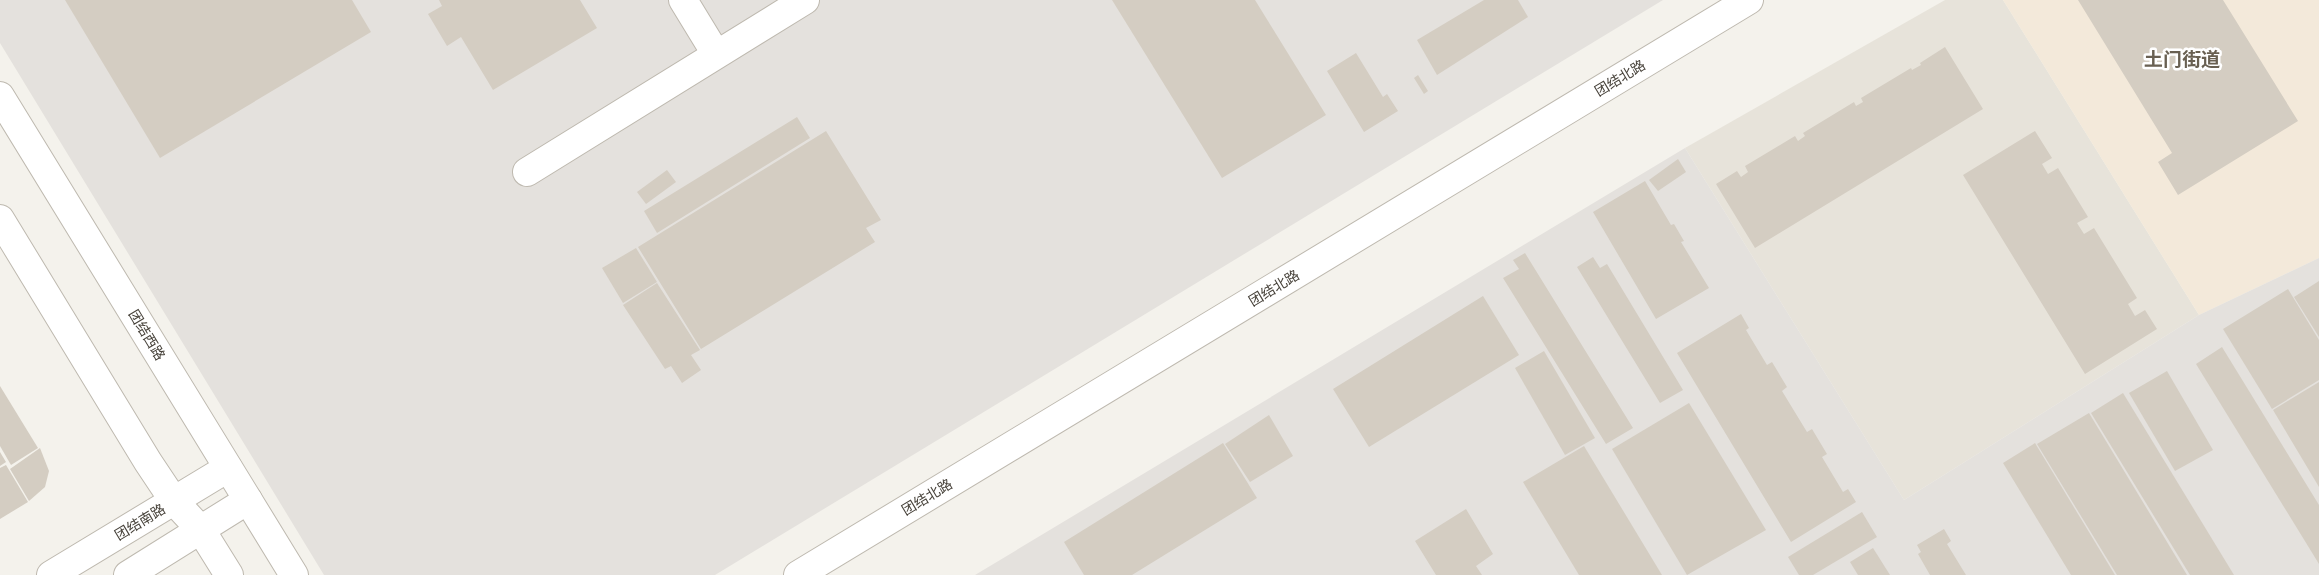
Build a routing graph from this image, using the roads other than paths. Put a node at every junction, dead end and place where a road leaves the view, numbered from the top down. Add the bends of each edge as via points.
1 (683, 0) edge
2 (806, 0) edge
3 (1749, 0) edge
4 (716, 54) junction
5 (0, 96) edge
6 (527, 172) dead end
7 (0, 219) edge
8 (228, 468) junction
9 (248, 500) junction
10 (174, 501) junction
11 (201, 530) junction
12 (51, 575) edge
13 (128, 575) edge
14 (229, 575) edge
15 (294, 575) edge
16 (798, 575) edge

1 - 4 street
2 - 4 street
3 - 16 street, 团结北路
4 - 6 street
5 - 8 street, 团结西路
7 - 10 street
8 - 9 street, 团结西路
8 - 10 street, 团结南路
9 - 11 street
9 - 15 street, 团结西路
10 - 11 street
10 - 12 street, 团结南路
11 - 13 street
11 - 14 street

